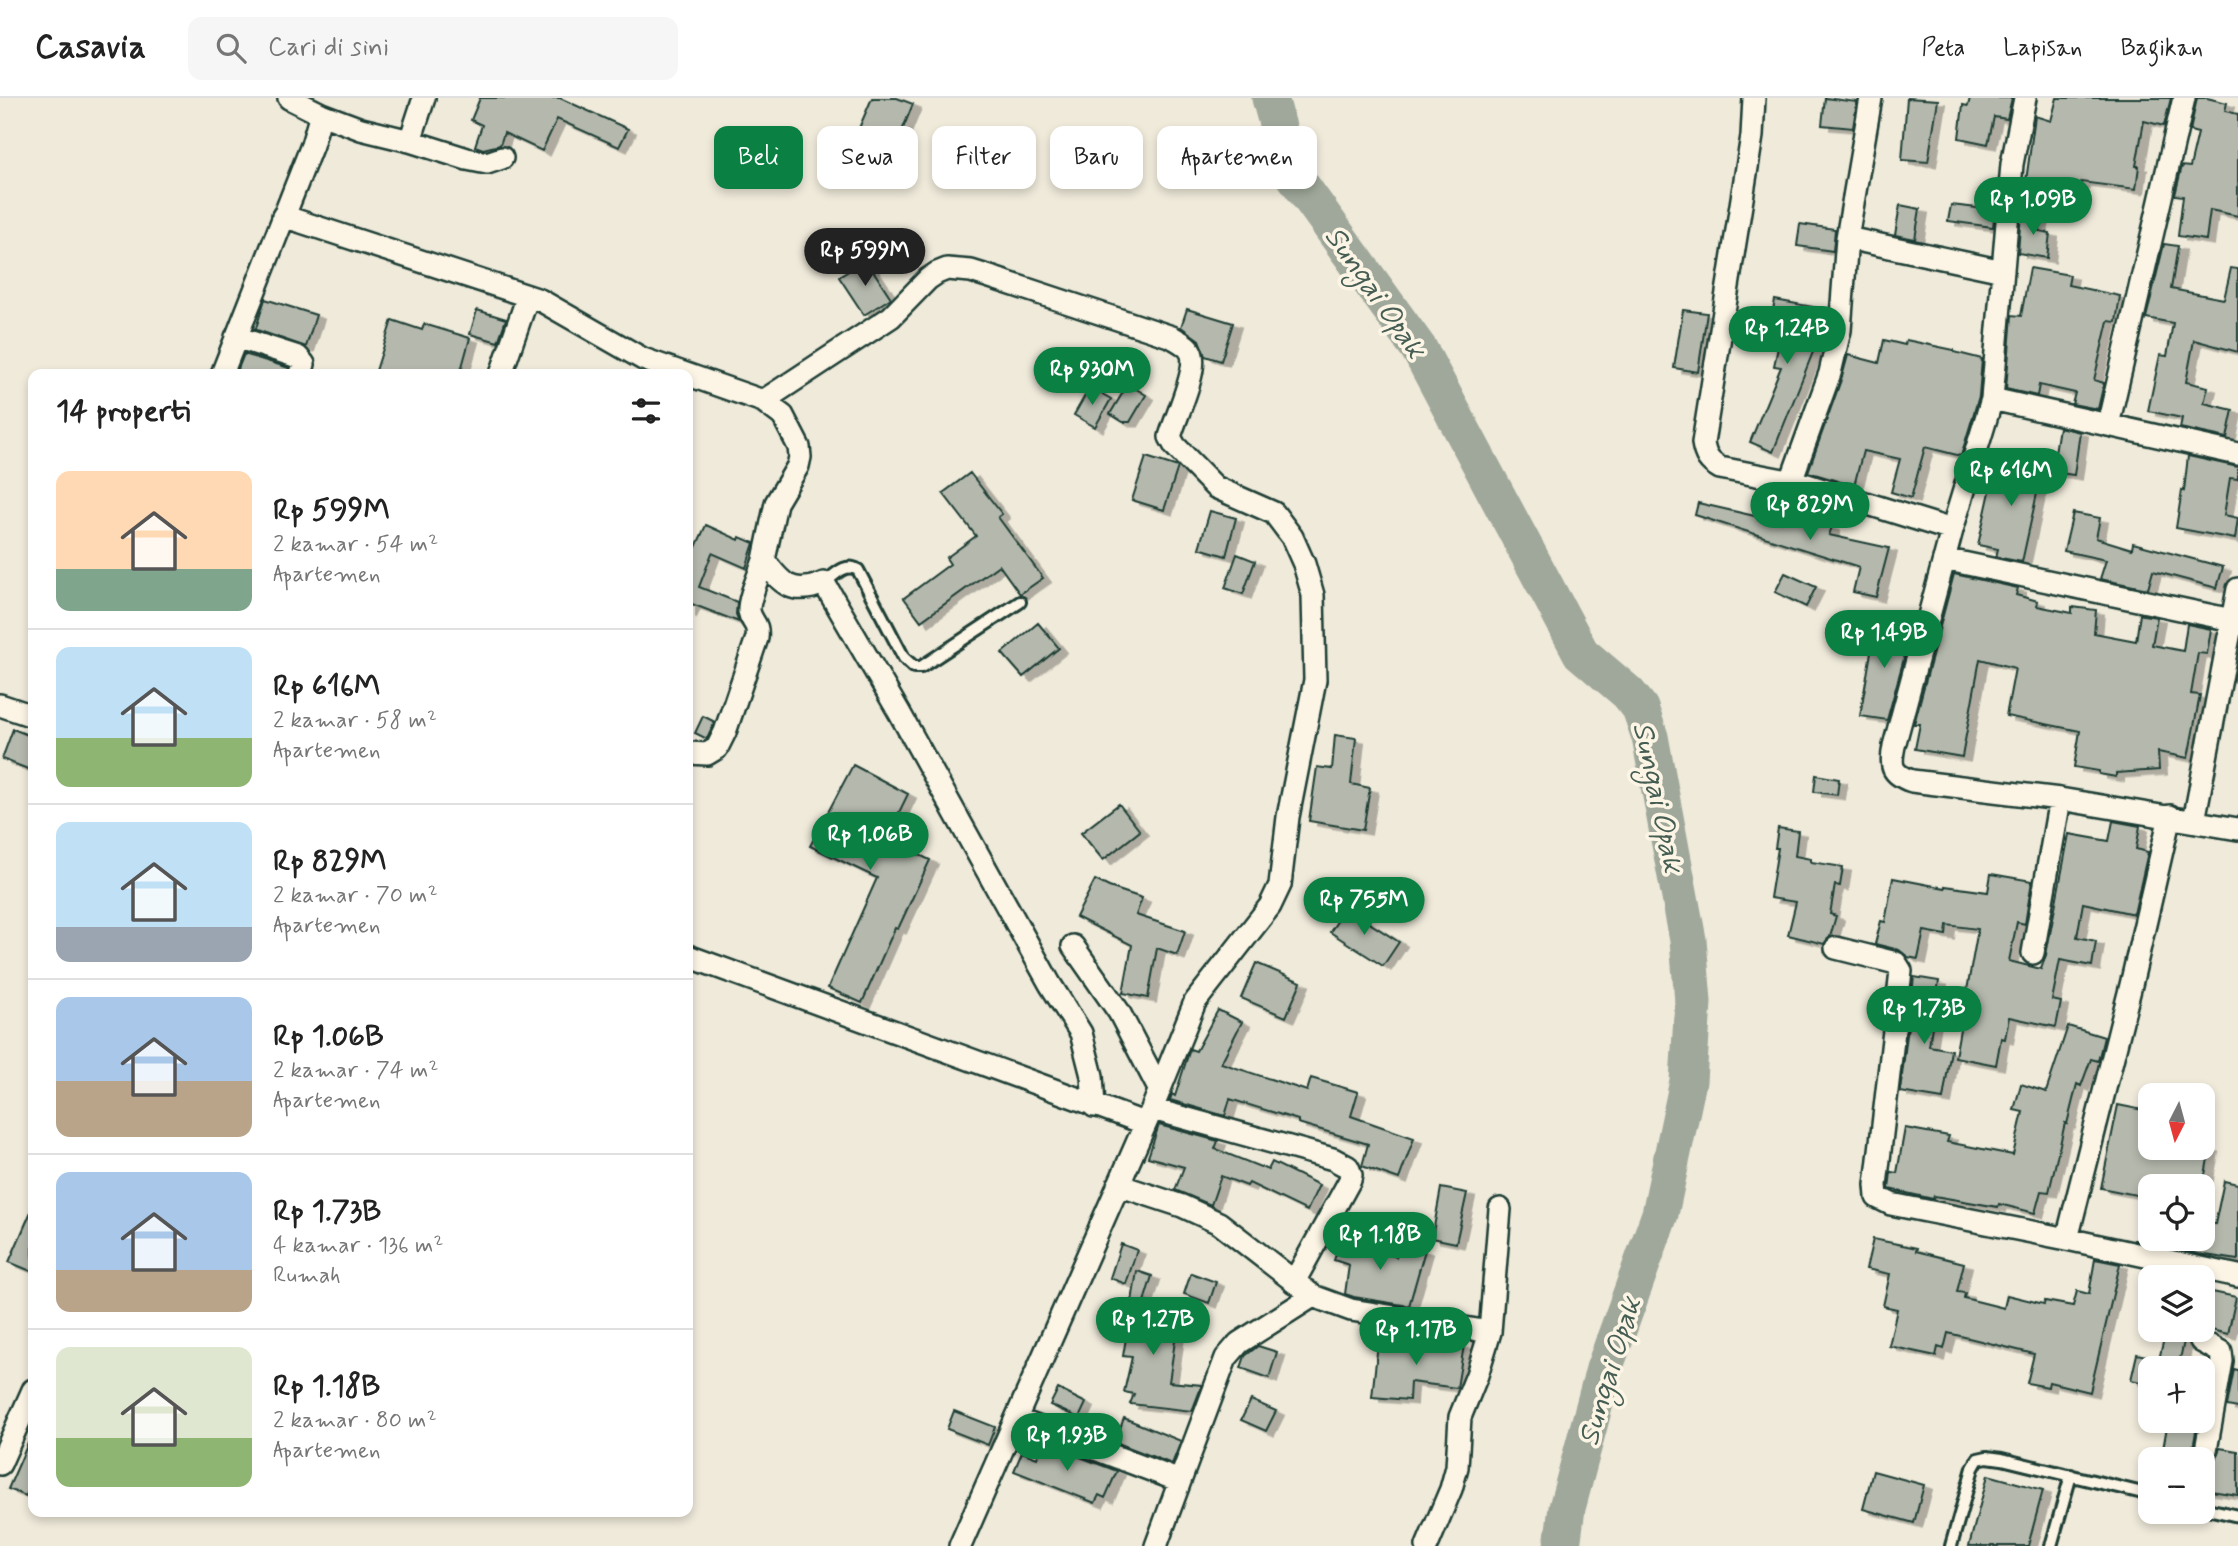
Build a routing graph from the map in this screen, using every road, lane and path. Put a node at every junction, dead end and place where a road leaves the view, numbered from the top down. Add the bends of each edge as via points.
1 (289, 98) edge
2 (425, 98) edge
3 (1754, 98) edge
4 (1871, 98) edge
5 (2025, 98) edge
6 (2184, 98) edge
7 (321, 114) junction
8 (410, 141) junction
9 (502, 158) dead end
10 (283, 216) junction
11 (1847, 238) junction
12 (2003, 271) junction
13 (528, 296) junction
14 (236, 337) junction
15 (640, 367) edge
16 (224, 369) edge
17 (302, 369) edge
18 (503, 369) edge
19 (693, 382) edge
20 (1992, 399) junction
21 (763, 401) junction
22 (2108, 425) junction
23 (2238, 454) edge
24 (1791, 481) junction
25 (1952, 530) junction
26 (1944, 559) junction
27 (764, 560) junction
28 (824, 583) junction
29 (2238, 589) edge
30 (1020, 603) dead end
31 (2232, 620) junction
32 (0, 705) edge
33 (28, 714) edge
34 (693, 753) edge
35 (2060, 799) junction
36 (2170, 816) junction
37 (2194, 821) junction
38 (2238, 829) edge
39 (1073, 947) dead end
40 (1836, 948) dead end
41 (2033, 953) dead end
42 (693, 958) edge
43 (1094, 1106) junction
44 (1151, 1107) junction
45 (1118, 1185) junction
46 (1500, 1209) dead end
47 (2067, 1239) junction
48 (2169, 1265) edge
49 (2215, 1275) edge
50 (2238, 1276) edge
51 (1294, 1282) junction
52 (1313, 1296) junction
53 (1483, 1331) junction
54 (2202, 1342) edge
55 (28, 1401) edge
56 (1016, 1419) junction
57 (2207, 1447) edge
58 (0, 1464) edge
59 (2071, 1475) junction
60 (1180, 1481) junction
61 (2138, 1492) edge
62 (2215, 1511) edge
63 (2238, 1516) edge
64 (960, 1546) edge
65 (1156, 1546) edge
66 (1427, 1546) edge
67 (1951, 1546) edge
68 (2052, 1546) edge

1 - 7 street
2 - 8 street
3 - 24 street via 1752,136 1703,443 1705,455 1720,468
4 - 11 street
5 - 12 street via 2012,164
6 - 22 street
7 - 8 street
7 - 10 street
8 - 9 street via 487,163
10 - 13 street
10 - 14 street
11 - 12 street
11 - 24 street via 1838,341
12 - 20 street
13 - 15 street
13 - 18 street
14 - 16 street
14 - 17 street via 298,357
19 - 21 street
20 - 22 street
20 - 25 street
21 - 27 street via 783,416 800,457 776,503
21 - 44 street via 891,317 928,279 947,269 971,271 1172,337 1193,356 1170,437 1215,487 1274,513 1292,537 1313,595 1315,680 1288,817 1280,885 1270,906 1195,1002
22 - 23 street
24 - 25 street
25 - 26 street
26 - 31 street
26 - 35 street via 1891,757 1893,768 1899,777 1912,781
27 - 28 street via 779,580 798,589
27 - 34 street via 749,609 758,627 757,638 725,732 717,748
28 - 30 lane via 845,567 858,570 904,658 914,667 921,667
28 - 43 street via 1050,985 1082,1033
29 - 31 street
31 - 37 street
32 - 33 street
35 - 36 street
35 - 41 street
36 - 37 street
36 - 47 street
37 - 38 street
39 - 44 street via 1119,1012
40 - 47 street via 1896,963 1900,971 1877,1197 1891,1204
42 - 43 street
43 - 44 street
44 - 45 street
44 - 51 street via 1348,1167 1350,1180
45 - 51 street via 1219,1223
45 - 56 street
46 - 53 street
47 - 48 street
49 - 50 street
51 - 52 street
52 - 53 street via 1351,1310
52 - 60 street via 1239,1343 1226,1358
53 - 66 street via 1476,1375 1460,1417 1457,1467
54 - 57 street via 2221,1352 2222,1361
55 - 58 street
56 - 60 street
56 - 64 street
59 - 61 lane
59 - 67 lane via 1978,1458
59 - 68 lane
60 - 65 street
62 - 63 lane

